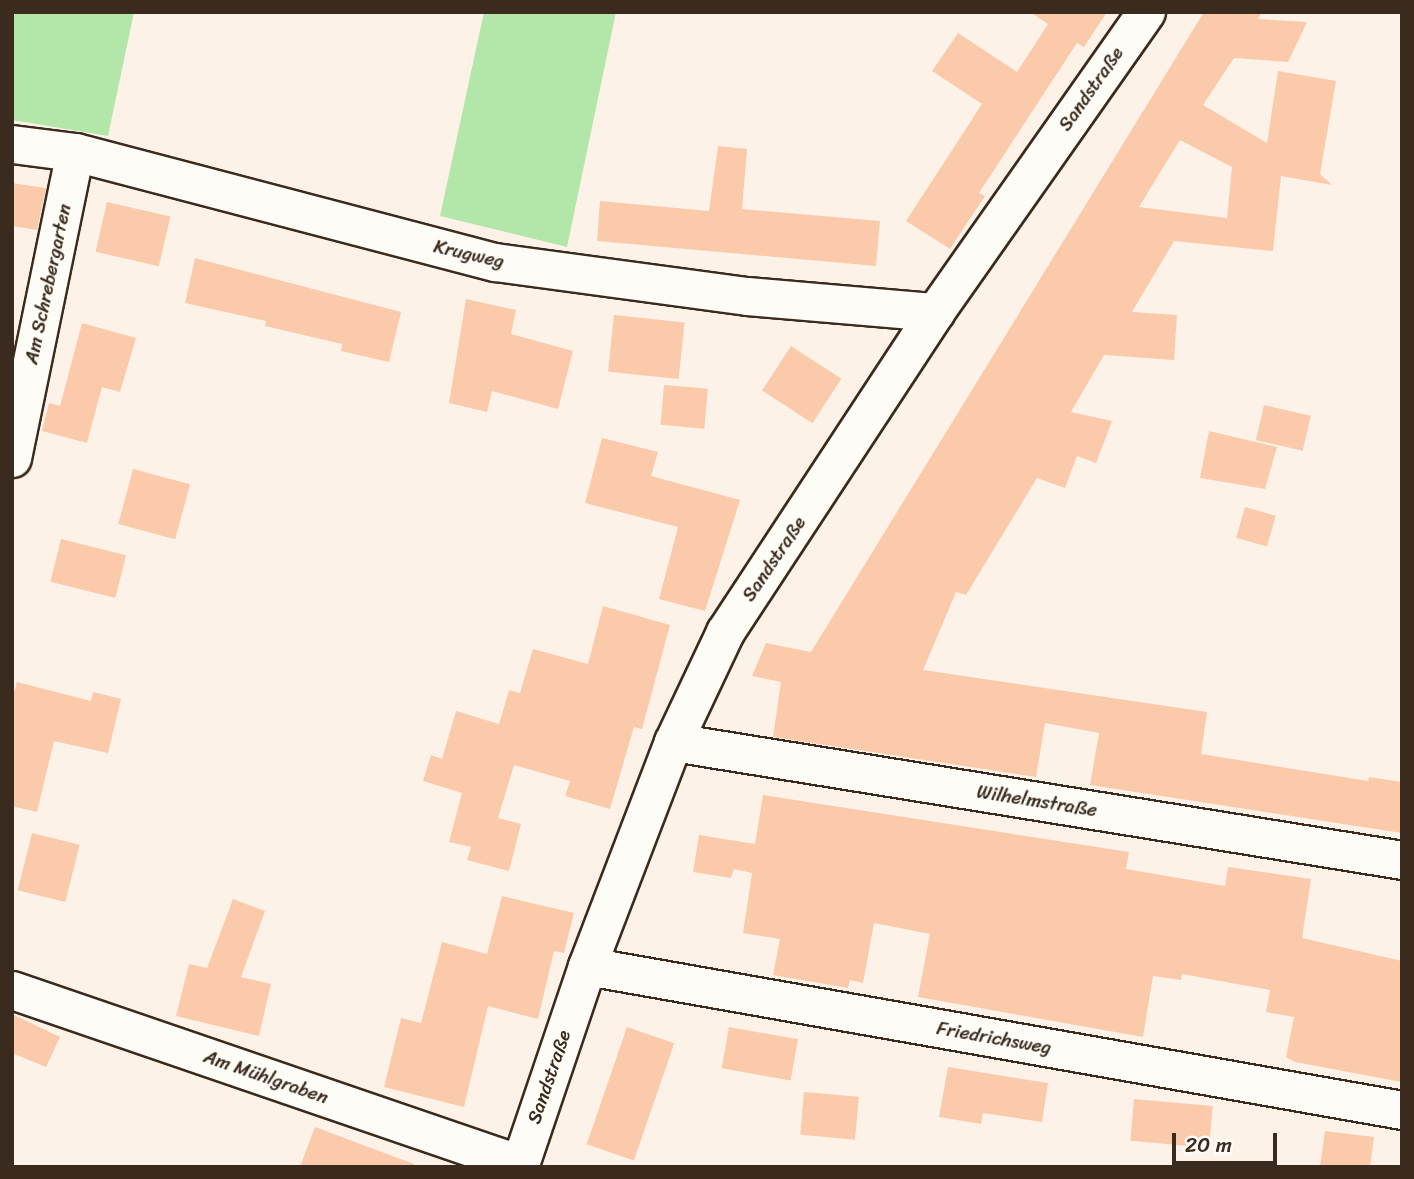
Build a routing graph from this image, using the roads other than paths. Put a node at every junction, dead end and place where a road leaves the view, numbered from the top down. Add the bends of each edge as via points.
1 (1146, 12) edge
2 (12, 144) edge
3 (75, 152) junction
4 (935, 312) junction
5 (12, 457) edge
6 (673, 742) junction
7 (1402, 860) edge
8 (587, 966) junction
9 (12, 990) edge
10 (1402, 1110) edge
11 (520, 1166) edge

1 - 4 street, Sandstraße
2 - 3 street, Krugweg
3 - 4 street, Krugweg via 495,262 747,296
3 - 5 street, Am Schrebergarten
4 - 6 street, Sandstraße via 725,632
6 - 7 street, Wilhelmstraße
6 - 8 street, Sandstraße
8 - 10 street, Friedrichsweg
8 - 11 street, Sandstraße
9 - 11 street, Am Mühlgraben

